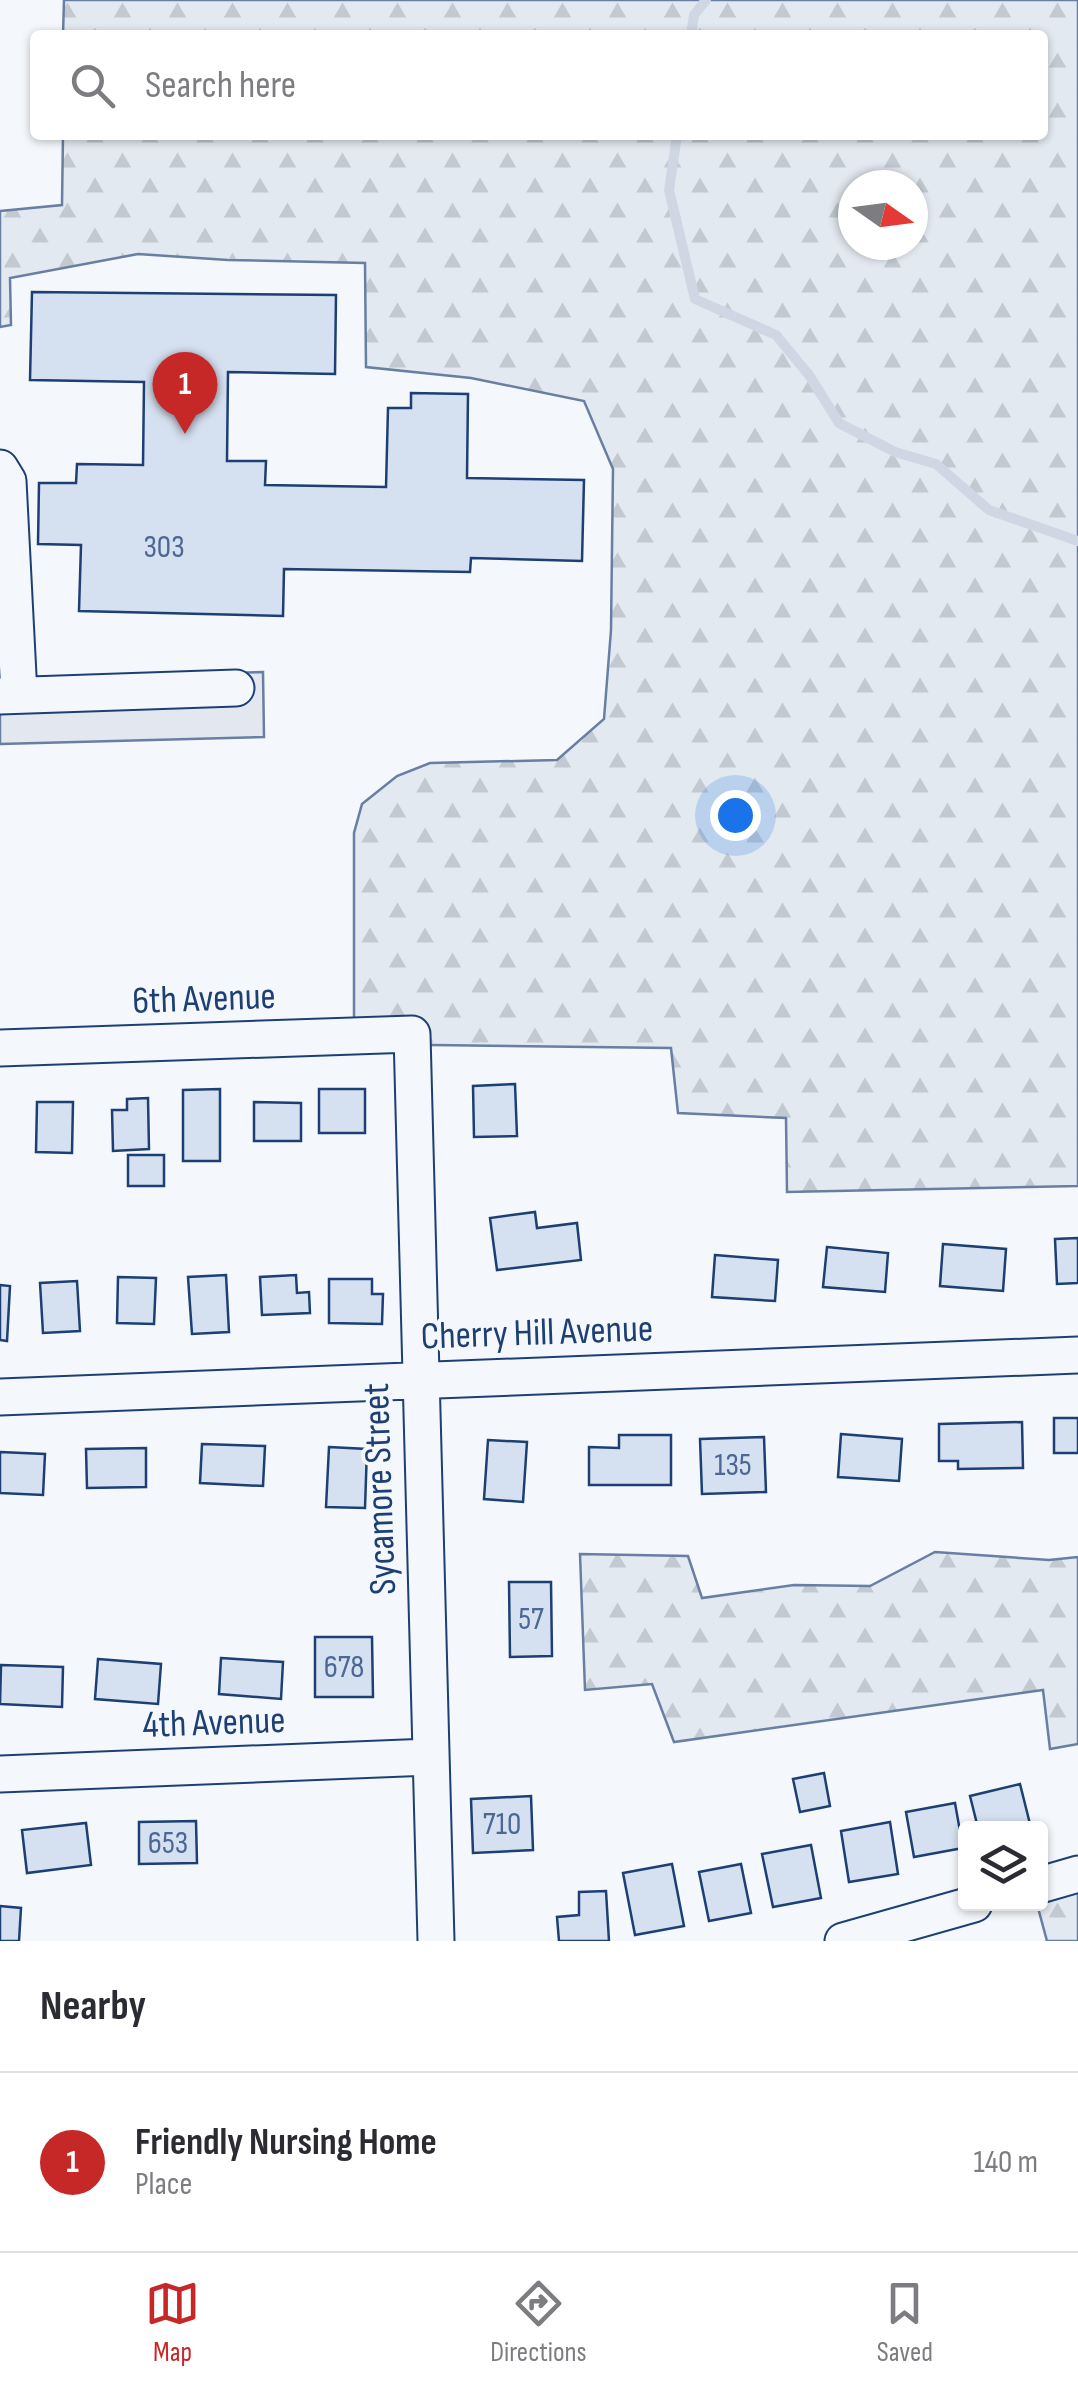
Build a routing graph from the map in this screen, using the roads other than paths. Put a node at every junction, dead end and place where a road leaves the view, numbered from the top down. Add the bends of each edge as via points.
1 (0, 468) edge
2 (6, 577) edge
3 (236, 688) dead end
4 (10, 695) edge
5 (412, 1034) joint
6 (0, 1048) edge
7 (1078, 1355) edge
8 (419, 1380) junction
9 (0, 1397) edge
10 (430, 1757) junction
11 (0, 1774) edge
12 (1078, 1874) edge
13 (1048, 1882) edge
14 (958, 1909) edge
15 (436, 1941) edge
16 (843, 1941) edge

1 - 2 street via 8,481
2 - 4 street
3 - 4 street
5 - 6 street, 6th Avenue
5 - 8 street, Sycamore Street
7 - 8 street, Cherry Hill Avenue
8 - 9 street, Cherry Hill Avenue
8 - 10 street, Sycamore Street
10 - 11 street, 4th Avenue
10 - 15 street, Sycamore Street
12 - 13 street
14 - 16 street

